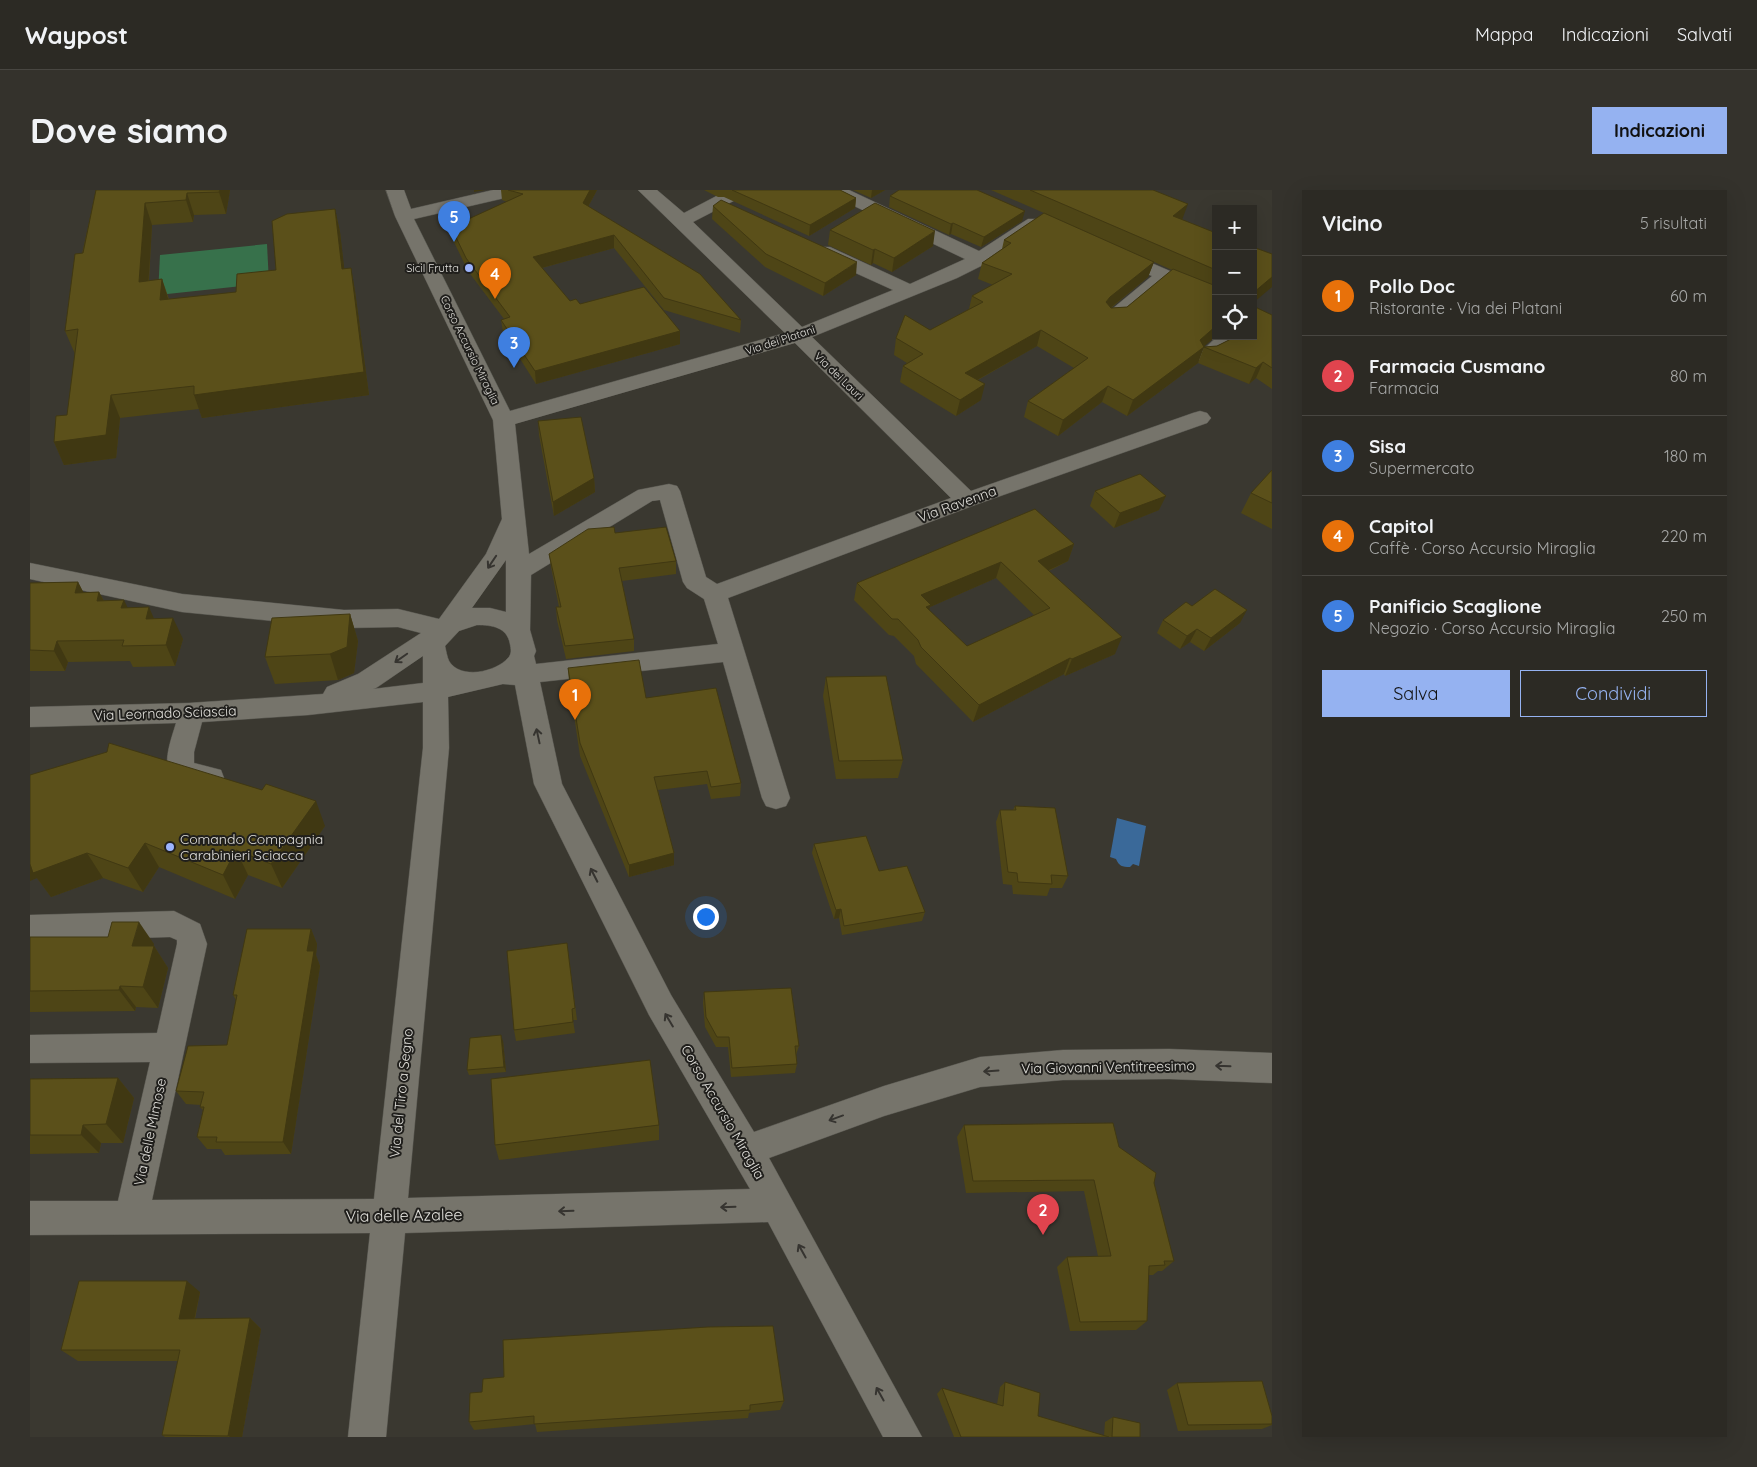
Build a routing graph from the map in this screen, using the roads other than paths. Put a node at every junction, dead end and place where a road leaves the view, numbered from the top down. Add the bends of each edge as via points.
1 (395, 190) edge
2 (516, 190) edge
3 (647, 190) edge
4 (741, 190) edge
5 (835, 190) edge
6 (716, 203) junction
7 (734, 211) edge
8 (404, 216) junction
9 (1036, 219) edge
10 (682, 221) junction
11 (819, 240) dead end
12 (1102, 247) edge
13 (980, 259) junction
14 (1165, 275) junction
15 (910, 291) junction
16 (1212, 296) edge
17 (1113, 318) edge
18 (797, 336) junction
19 (1227, 340) edge
20 (1205, 357) edge
21 (1200, 418) dead end
22 (504, 420) junction
23 (967, 500) junction
24 (514, 518) junction
25 (30, 571) edge
26 (519, 571) junction
27 (715, 594) junction
28 (443, 629) junction
29 (518, 630) junction
30 (733, 652) junction
31 (435, 662) junction
32 (524, 665) junction
33 (485, 680) junction
34 (436, 691) junction
35 (300, 707) junction
36 (191, 715) junction
37 (30, 717) edge
38 (436, 748) junction
39 (238, 784) edge
40 (776, 798) dead end
41 (30, 928) edge
42 (168, 1047) junction
43 (30, 1049) edge
44 (1272, 1068) edge
45 (747, 1150) junction
46 (777, 1205) junction
47 (388, 1216) junction
48 (131, 1217) junction
49 (30, 1218) edge
50 (366, 1437) edge
51 (903, 1437) edge

1 - 8 street, Corso Accursio Miraglia
2 - 8 street
3 - 10 street, Via dei Lauri
4 - 6 street
5 - 13 street
6 - 7 street
6 - 10 street
8 - 22 street, Corso Accursio Miraglia
9 - 13 street, Via dei Platani
10 - 18 street, Via dei Lauri
11 - 15 street
12 - 14 street
13 - 15 street, Via dei Platani
14 - 16 street
14 - 17 street
15 - 18 street, Via dei Platani
18 - 22 street, Via dei Platani
18 - 23 street, Via dei Lauri
19 - 20 street
21 - 23 street, Via Ravenna
22 - 24 street, Corso Accursio Miraglia
23 - 27 street, Via Ravenna
24 - 26 street, Corso Accursio Miraglia
24 -> 28 street via 496,557
25 - 28 street via 182,603 344,619 398,618
26 - 27 street via 646,495 669,491 696,582
26 - 29 street, Corso Accursio Miraglia
27 - 30 street
28 - 29 street via 466,617 490,616 501,618
28 - 31 street via 432,646
28 -> 35 street via 367,682
29 - 32 street via 524,647
30 - 32 street
30 - 40 street
31 - 33 street via 449,676
31 - 34 street
32 - 33 street
45 -> 32 street, Corso Accursio Miraglia via 660,1005 548,784
33 - 34 street
33 - 38 street via 457,706
34 - 35 street
34 - 38 street
35 - 36 street, Via Leornado Sciascia
36 - 37 street, Via Leornado Sciascia
36 - 39 street via 181,752 180,771
38 - 47 street, Via del Tiro a Segno
41 - 42 street, Via delle Mimose via 174,924 190,933 192,944
42 - 43 street
42 - 48 street, Via delle Mimose
44 -> 45 street, Via Giovanni Ventitreesimo via 1169,1064 1063,1065 980,1072 884,1101
45 - 46 street, Corso Accursio Miraglia
46 -> 47 street, Via delle Azalee
51 -> 46 street, Corso Accursio Miraglia
47 - 48 street, Via delle Azalee
47 - 50 street, Via del Tiro a Segno
48 - 49 street, Via delle Azalee

